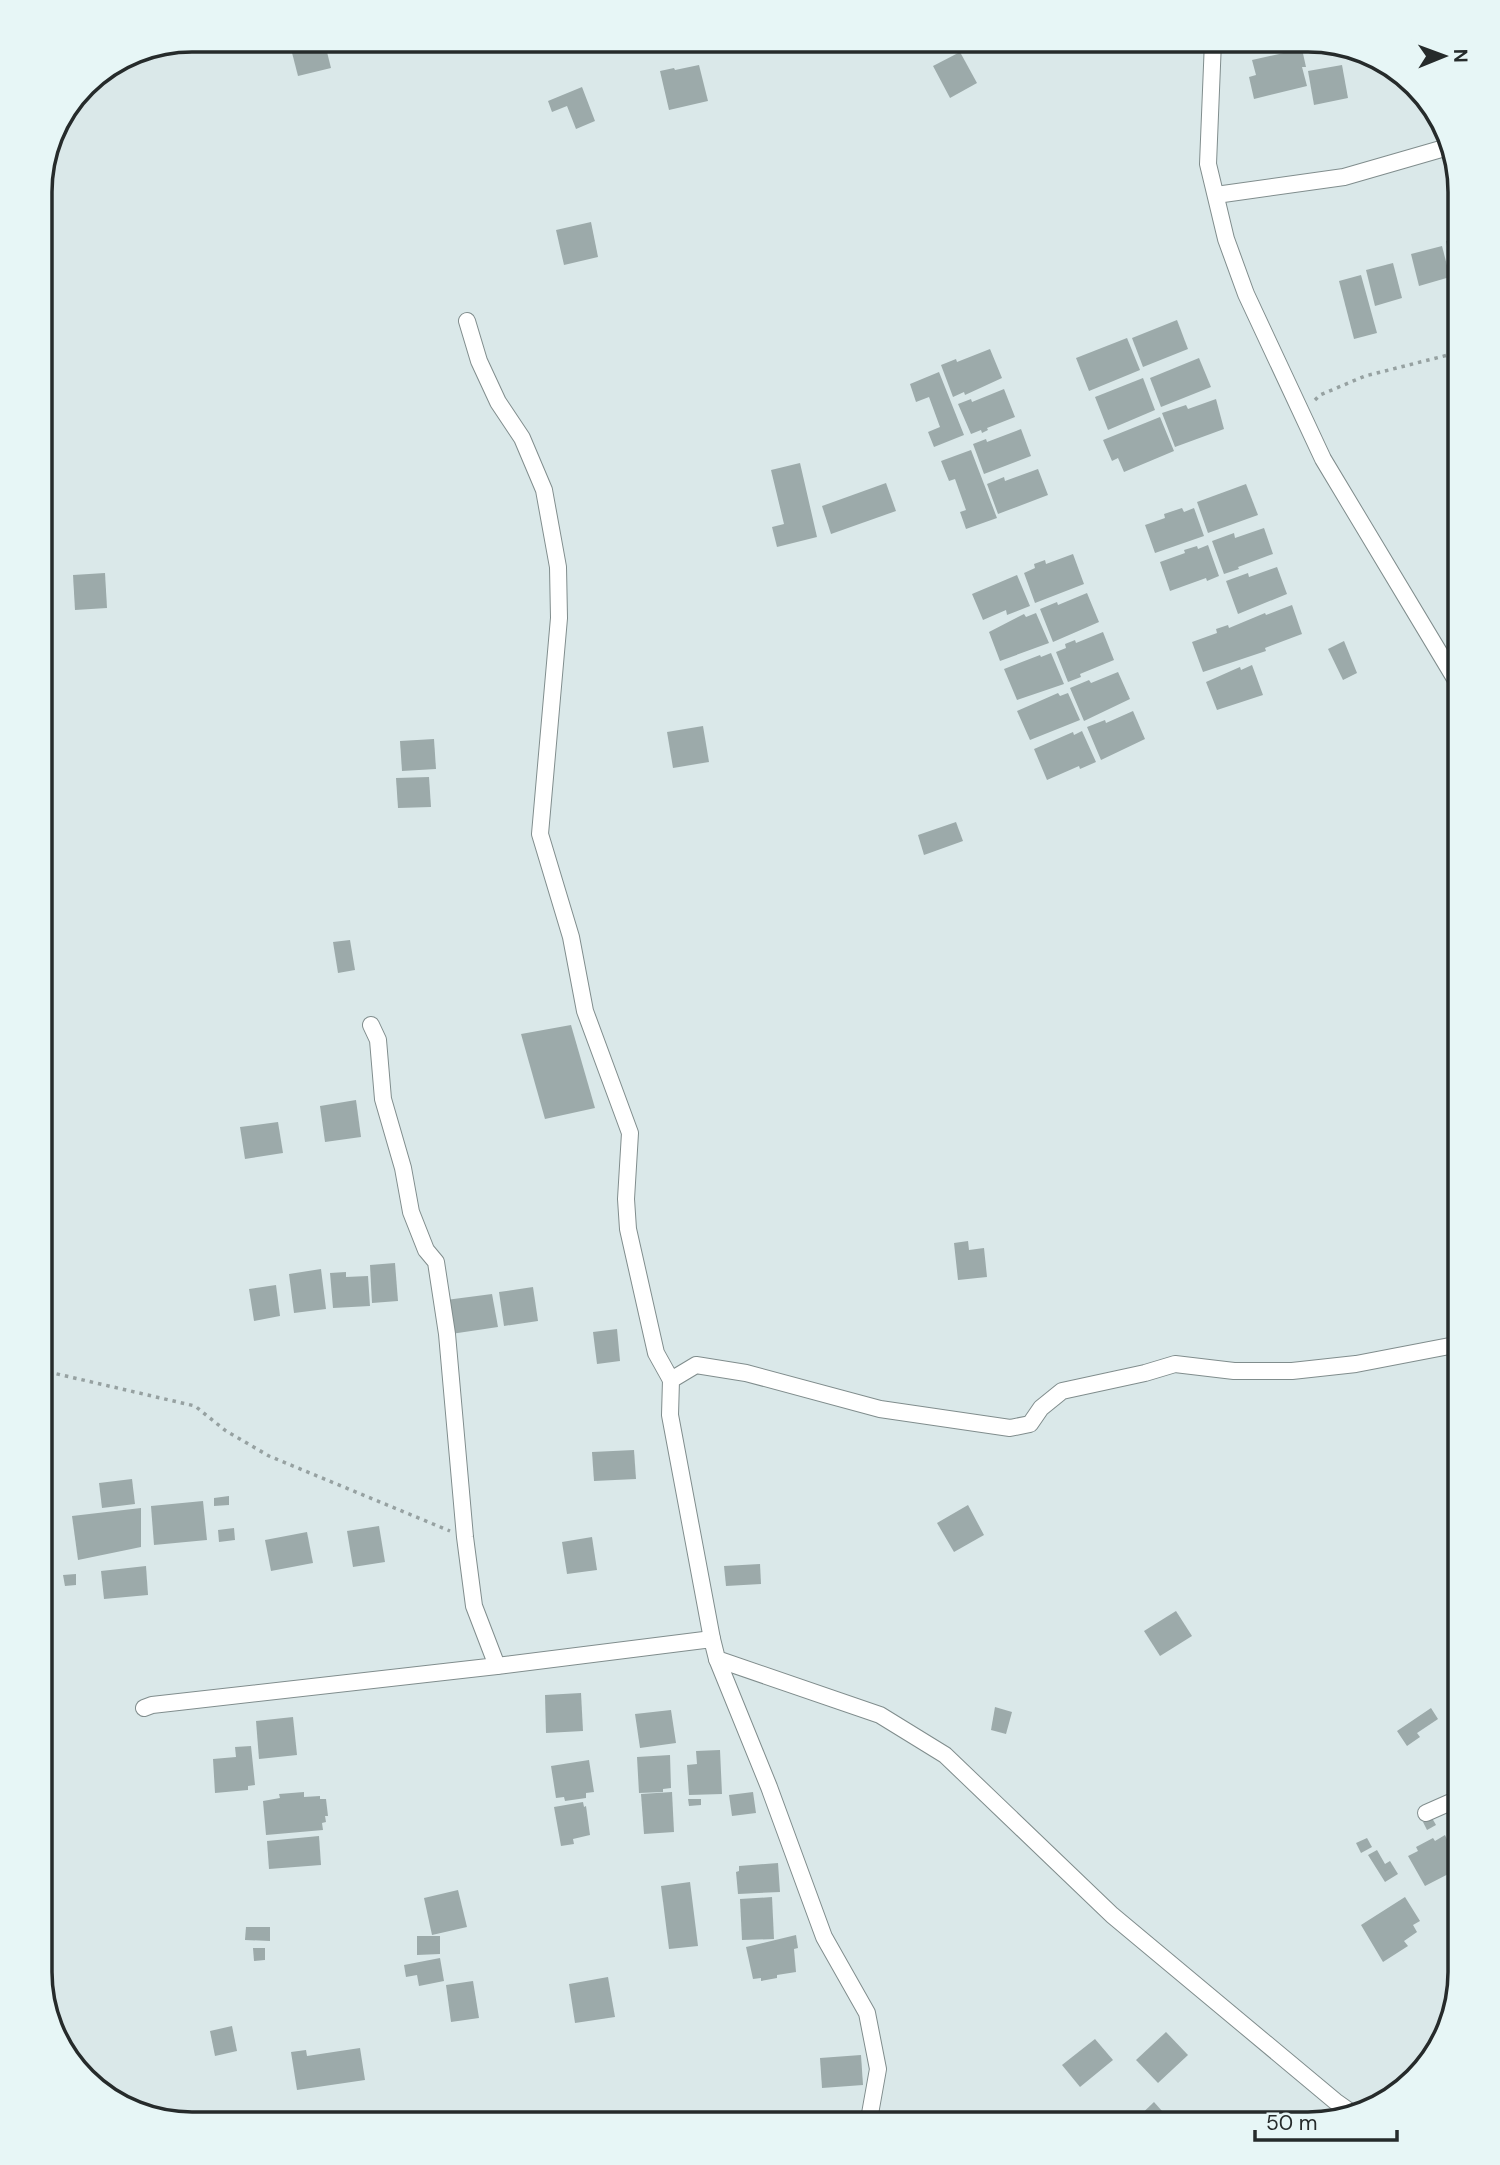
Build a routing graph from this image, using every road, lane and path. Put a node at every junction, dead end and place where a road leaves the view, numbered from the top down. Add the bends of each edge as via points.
1 (1213, 53) edge
2 (1441, 149) edge
3 (1216, 195) junction
4 (467, 321) dead end
5 (1448, 355) edge
6 (1302, 415) junction
7 (1448, 667) edge
8 (371, 1025) dead end
9 (1448, 1345) edge
10 (52, 1373) edge
11 (671, 1380) junction
12 (465, 1537) junction
13 (712, 1639) junction
14 (717, 1660) junction
15 (497, 1666) junction
16 (144, 1708) dead end
17 (1448, 1803) edge
18 (1426, 1813) dead end
19 (1345, 2108) edge
20 (870, 2112) edge

1 - 3 street via 1208,164
2 - 3 street via 1344,177
3 - 6 street via 1246,294
4 - 11 street via 479,361 522,438 544,490 558,567 559,618 540,834 571,937 585,1011 630,1133 628,1229 656,1353
5 - 6 path via 1365,376 1320,395
6 - 7 street
8 - 12 street via 378,1040 383,1099 411,1212 426,1250 436,1262
9 - 11 street via 1292,1371 1175,1364 1062,1391 1030,1424 1010,1428 880,1409 746,1373 696,1365
10 - 12 path via 195,1406 269,1456
11 - 13 street via 670,1415
12 - 15 street via 474,1606
13 - 14 street
13 - 15 street
14 - 19 street via 880,1715 945,1755 1112,1915
14 - 20 street via 824,1937 867,2013 878,2069
15 - 16 street
17 - 18 street

